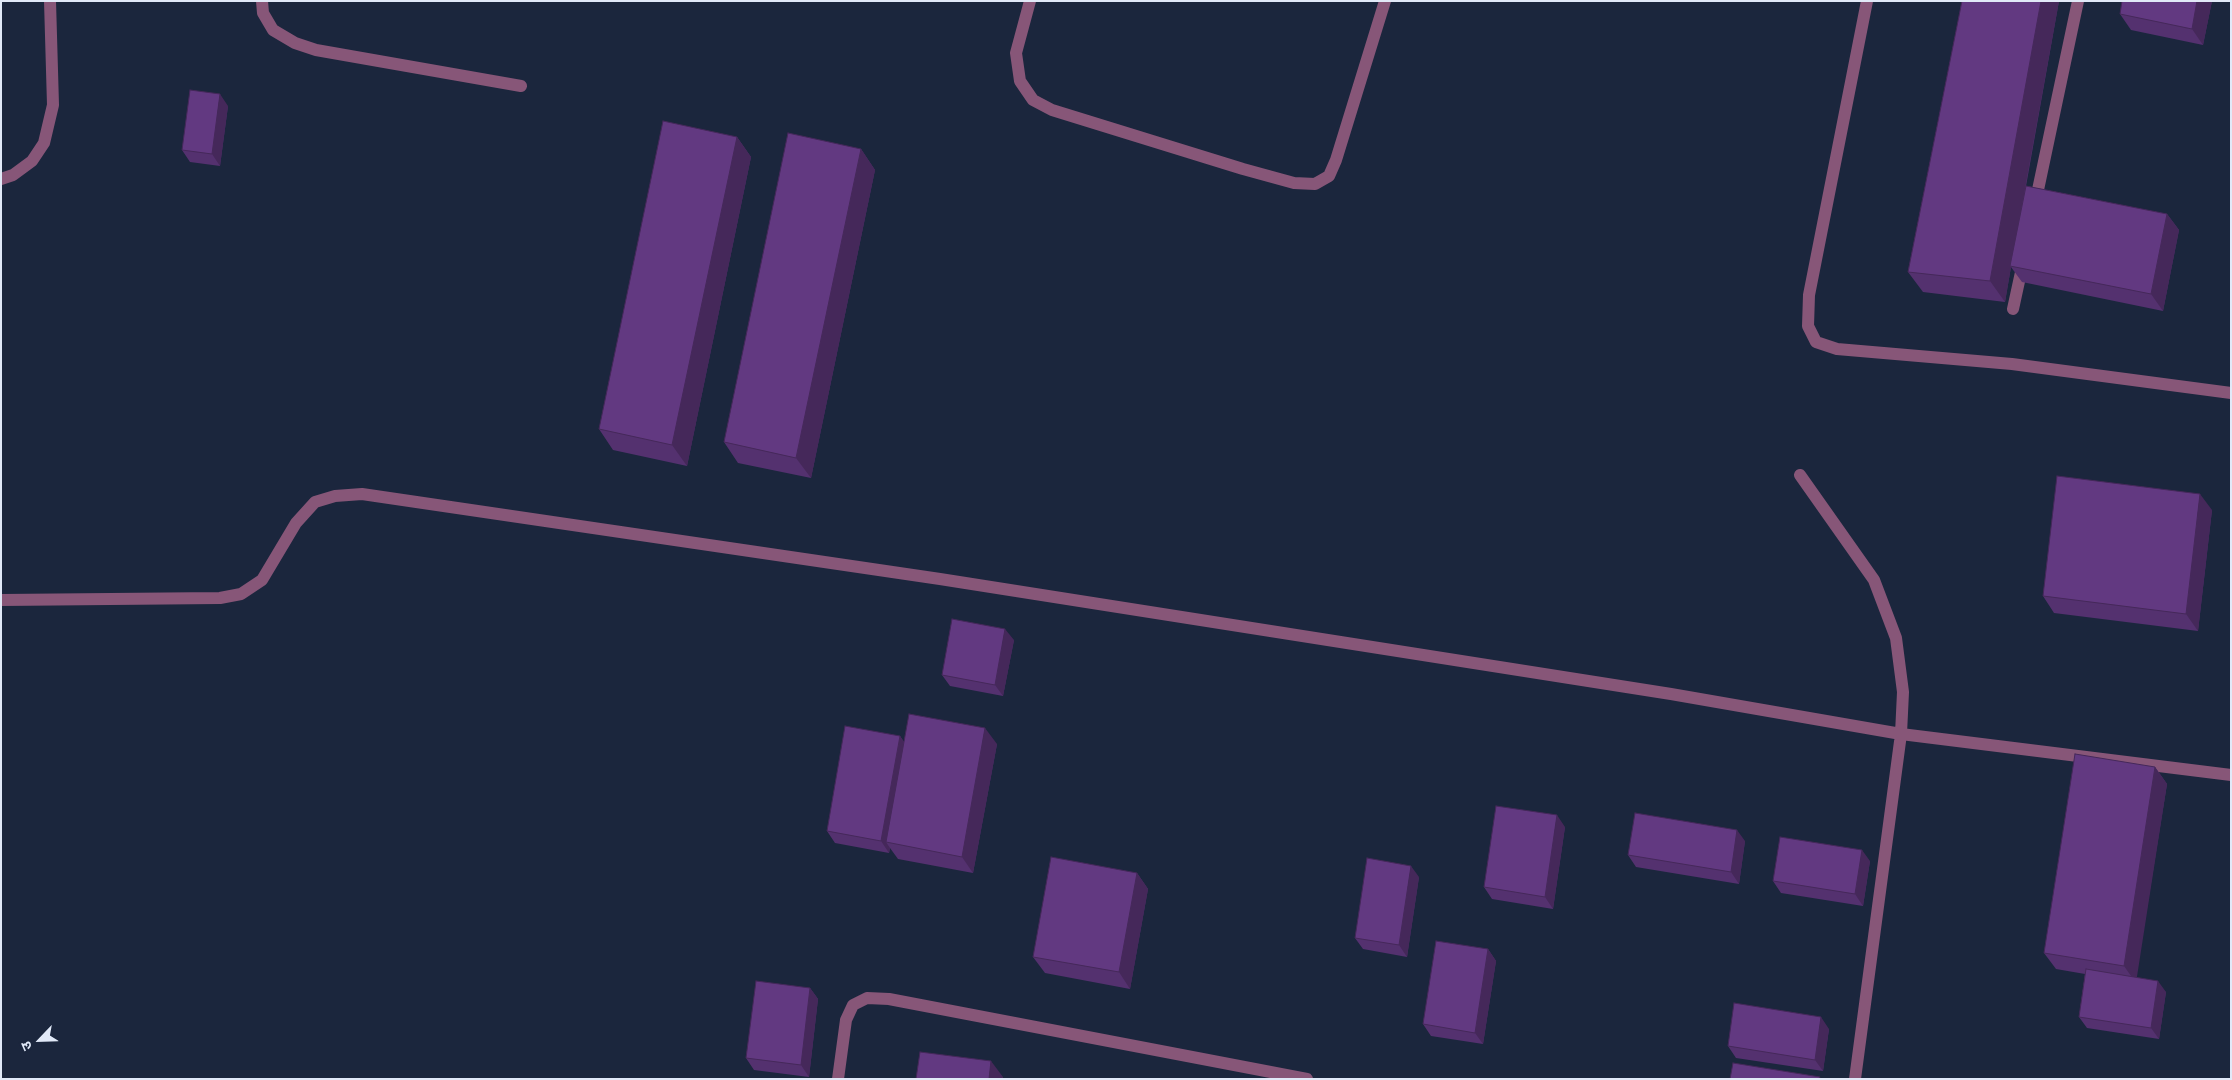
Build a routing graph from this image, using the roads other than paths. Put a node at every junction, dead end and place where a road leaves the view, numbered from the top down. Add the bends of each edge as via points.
1 (50, 1) edge
2 (262, 1) edge
3 (1030, 1) edge
4 (1385, 1) edge
5 (1867, 1) edge
6 (2078, 1) edge
7 (521, 86) dead end
8 (1, 179) edge
9 (2034, 213) edge
10 (2026, 252) edge
11 (2014, 309) dead end
12 (2231, 393) edge
13 (1800, 474) dead end
14 (1, 600) edge
15 (1901, 734) junction
16 (2231, 775) edge
17 (838, 1079) edge
18 (1307, 1079) edge
19 (1855, 1079) edge

1 - 8 street via 53,105 44,143 32,161 13,176
2 - 7 street via 263,13 272,30 316,50
3 - 4 street via 1016,53 1020,81 1032,100 1052,110 1243,169 1294,183 1315,184 1329,176 1336,160
5 - 12 street via 1809,295 1808,326 1816,342 1837,349 2012,364
6 - 9 street
10 - 11 street
13 - 15 street via 1874,580 1896,638 1903,692
14 - 15 street via 220,598 241,594 262,580 296,523 315,502 335,496 362,494 950,580 1671,694
15 - 16 street
15 - 19 street
17 - 18 street via 846,1020 853,1005 867,998 890,999

